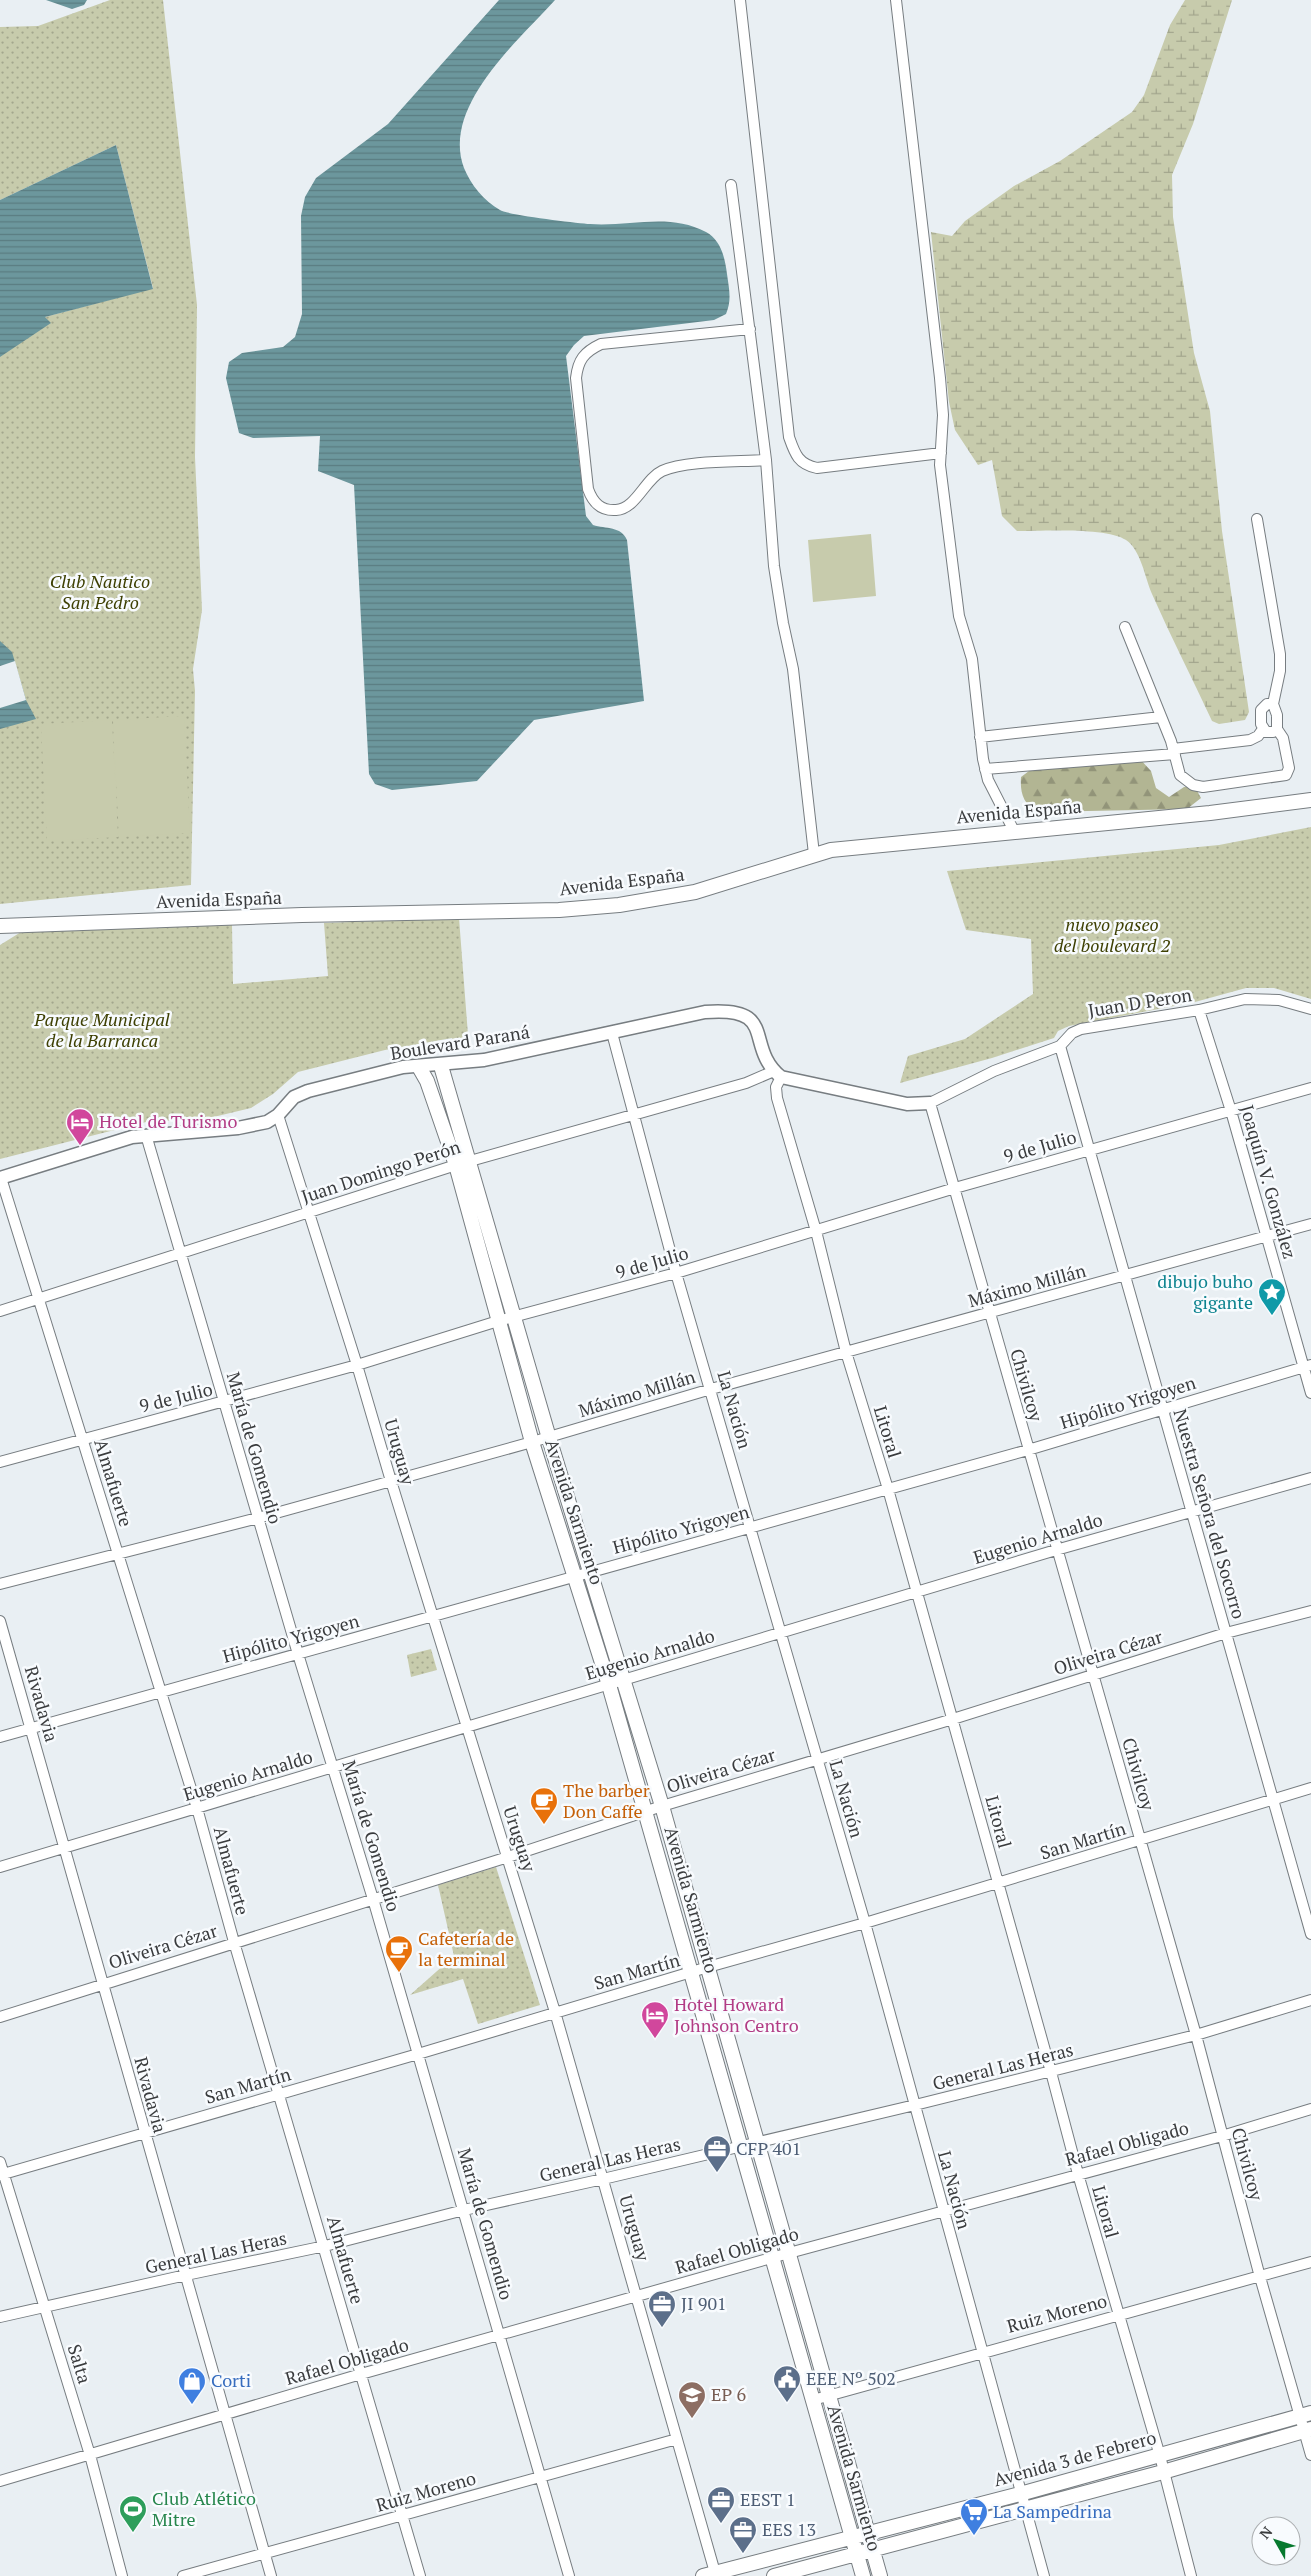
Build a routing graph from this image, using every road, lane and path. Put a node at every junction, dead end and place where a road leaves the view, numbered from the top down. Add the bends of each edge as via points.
1 (740, 0) edge
2 (896, 0) edge
3 (731, 185) dead end
4 (750, 329) junction
5 (941, 453) junction
6 (766, 460) junction
7 (1258, 519) dead end
8 (1125, 627) dead end
9 (1273, 704) junction
10 (1161, 717) junction
11 (1263, 729) junction
12 (1277, 729) junction
13 (980, 737) junction
14 (1174, 752) junction
15 (985, 769) junction
16 (1311, 800) edge
17 (1014, 830) junction
18 (814, 854) junction
19 (0, 926) edge
20 (18, 926) junction
21 (0, 933) edge
22 (1311, 1009) edge
23 (1199, 1010) junction
24 (612, 1033) junction
25 (1060, 1046) junction
26 (441, 1066) junction
27 (419, 1067) junction
28 (777, 1074) junction
29 (1311, 1088) edge
30 (930, 1103) junction
31 (1231, 1111) junction
32 (278, 1115) junction
33 (633, 1115) junction
34 (146, 1134) junction
35 (1088, 1151) junction
36 (463, 1163) junction
37 (1, 1178) edge
38 (955, 1188) junction
39 (310, 1212) junction
40 (1311, 1224) edge
41 (816, 1231) junction
42 (1267, 1237) junction
43 (180, 1252) junction
44 (676, 1273) junction
45 (1124, 1276) junction
46 (39, 1300) junction
47 (0, 1311) edge
48 (989, 1313) junction
49 (515, 1317) junction
50 (498, 1321) junction
51 (846, 1352) junction
52 (357, 1365) junction
53 (1307, 1366) edge
54 (712, 1389) junction
55 (1311, 1393) edge
56 (224, 1403) junction
57 (1162, 1410) junction
58 (549, 1438) junction
59 (82, 1439) junction
60 (532, 1442) junction
61 (1028, 1450) junction
62 (0, 1462) edge
63 (1311, 1478) edge
64 (391, 1481) junction
65 (888, 1489) junction
66 (1191, 1510) junction
67 (258, 1518) junction
68 (752, 1528) junction
69 (1056, 1550) junction
70 (118, 1554) junction
71 (590, 1571) junction
72 (574, 1576) junction
73 (0, 1584) edge
74 (917, 1592) junction
75 (1311, 1611) edge
76 (433, 1616) junction
77 (0, 1621) edge
78 (1226, 1633) junction
79 (779, 1634) junction
80 (298, 1654) junction
81 (1092, 1675) junction
82 (624, 1680) junction
83 (609, 1685) junction
84 (160, 1691) junction
85 (952, 1719) junction
86 (466, 1728) junction
87 (31, 1730) junction
88 (0, 1737) edge
89 (817, 1758) junction
90 (333, 1767) junction
91 (1311, 1788) edge
92 (1273, 1800) junction
93 (662, 1806) junction
94 (197, 1808) junction
95 (645, 1811) junction
96 (1140, 1840) junction
97 (65, 1848) junction
98 (508, 1857) junction
99 (0, 1867) edge
100 (998, 1884) junction
101 (373, 1899) junction
102 (865, 1923) junction
103 (1311, 1934) edge
104 (234, 1942) junction
105 (708, 1967) junction
106 (693, 1972) junction
107 (103, 1983) junction
108 (1311, 2000) edge
109 (554, 2012) junction
110 (0, 2017) edge
111 (1196, 2035) junction
112 (418, 2054) junction
113 (1051, 2072) junction
114 (280, 2093) junction
115 (915, 2105) junction
116 (1311, 2110) edge
117 (144, 2133) junction
118 (1222, 2136) junction
119 (757, 2142) junction
120 (742, 2145) junction
121 (0, 2162) edge
122 (2, 2174) edge
123 (1078, 2174) junction
124 (603, 2179) junction
125 (464, 2210) junction
126 (943, 2212) junction
127 (325, 2246) junction
128 (788, 2253) junction
129 (772, 2258) junction
130 (1311, 2262) edge
131 (186, 2275) junction
132 (1260, 2277) junction
133 (637, 2296) junction
134 (45, 2307) junction
135 (1118, 2315) junction
136 (0, 2318) edge
137 (500, 2335) junction
138 (982, 2352) junction
139 (361, 2374) junction
140 (828, 2395) junction
141 (813, 2400) junction
142 (1306, 2414) edge
143 (224, 2416) junction
144 (1308, 2430) edge
145 (677, 2439) junction
146 (1311, 2454) edge
147 (90, 2455) junction
148 (1160, 2456) junction
149 (1164, 2472) junction
150 (541, 2476) junction
151 (0, 2481) edge
152 (1020, 2494) junction
153 (1024, 2510) junction
154 (403, 2516) junction
155 (868, 2534) junction
156 (852, 2537) junction
157 (873, 2549) junction
158 (265, 2553) junction
159 (856, 2553) junction
160 (711, 2575) edge
161 (122, 2576) edge
162 (183, 2576) edge
163 (271, 2576) edge
164 (420, 2576) edge
165 (569, 2576) edge
166 (774, 2576) edge
167 (863, 2576) edge
168 (880, 2576) edge
169 (1044, 2576) edge
170 (1191, 2576) edge

1 - 5 street via 789,436 796,458 817,468
2 - 5 street via 940,378 943,415
3 - 4 street
4 - 6 street
4 - 6 street via 601,344 583,355 576,378 588,490 592,501 604,509 618,510 633,500 660,472 676,466
5 - 13 street via 959,616 972,659
6 - 18 street via 774,566 793,669
7 - 9 street via 1280,654
8 - 10 street
9 - 11 street via 1267,704 1261,710
9 - 12 street
10 - 13 street
10 - 14 street
11 - 12 street via 1273,732
11 - 14 street via 1250,740
12 - 14 street via 1283,738 1289,768 1286,776 1280,778 1203,787 1193,785 1180,775
13 - 15 street
14 - 15 street
15 - 17 street
16 - 17 main road, Avenida España via 1210,813
17 - 18 main road, Avenida España
18 - 20 main road, Avenida España via 695,892 618,905 559,910 302,915
19 - 20 main road, Avenida España
20 - 21 main road, Avenida España
22 - 23 street, Juan D Peron via 1265,998 1245,999
23 - 25 street, Juan D Peron via 1081,1029 1072,1033
23 - 31 street, Joaquín V. González
24 - 26 street, Boulevard Paraná
24 - 28 street, Boulevard Paraná via 705,1012 734,1011 745,1014 751,1021
24 - 33 street, La Nación
25 - 30 street, Juan D Peron via 994,1071
25 - 35 street, Nuestra Señora del Socorro
26 - 27 street, Boulevard Paraná
26 - 36 main road, Avenida Sarmiento
27 - 32 street, Boulevard Paraná via 403,1067 308,1091 294,1097
27 - 36 main road, Avenida Sarmiento
28 - 30 street via 906,1104
28 - 33 street, Juan Domingo Perón
28 - 41 street, Litoral via 777,1098
29 - 31 street, 9 de Julio
30 - 38 street, Chivilcoy
31 - 35 street, 9 de Julio
31 - 42 street, Joaquín V. González
32 - 34 street, Boulevard Paraná via 267,1122 238,1128
32 - 39 street, Uruguay
33 - 36 street, Juan Domingo Perón
33 - 44 street, La Nación
34 - 37 street, Boulevard Paraná
34 - 43 street, María de Gomendio
35 - 38 street, 9 de Julio
35 - 45 street, Nuestra Señora del Socorro
36 - 39 street, Juan Domingo Perón
36 - 49 main road, Avenida Sarmiento
36 - 50 main road, Avenida Sarmiento
37 - 46 street, Almafuerte
38 - 41 street, 9 de Julio
38 - 48 street, Chivilcoy
39 - 43 street, Juan Domingo Perón
39 - 52 street, Uruguay
40 - 42 street, Máximo Millán
41 - 44 street, 9 de Julio
41 - 51 street, Litoral
42 - 45 street, Máximo Millán
42 - 53 street, Joaquín V. González
43 - 46 street, Juan Domingo Perón
43 - 56 street, María de Gomendio
44 - 49 street, 9 de Julio
44 - 54 street, La Nación
45 - 48 street, Máximo Millán
45 - 57 street, Nuestra Señora del Socorro
46 - 47 street, Juan Domingo Perón
46 - 59 street, Almafuerte
48 - 51 street, Máximo Millán
48 - 61 street, Chivilcoy
49 - 50 street, 9 de Julio
49 - 58 main road, Avenida Sarmiento
50 - 52 street, 9 de Julio
50 - 60 main road, Avenida Sarmiento
51 - 54 street, Máximo Millán
51 - 65 street, Litoral
52 - 56 street, 9 de Julio
52 - 64 street, Uruguay
53 - 55 street, Joaquín V. González
53 - 57 street, Hipólito Yrigoyen
54 - 58 street, Máximo Millán
54 - 68 street, La Nación
56 - 59 street, 9 de Julio
56 - 67 street, María de Gomendio
57 - 61 street, Hipólito Yrigoyen
57 - 66 street, Nuestra Señora del Socorro
58 - 60 street, Máximo Millán
58 - 71 main road, Avenida Sarmiento
59 - 62 street, 9 de Julio
59 - 70 street, Almafuerte
60 - 64 street, Máximo Millán
60 - 72 main road, Avenida Sarmiento
61 - 65 street, Hipólito Yrigoyen
61 - 69 street, Chivilcoy
63 - 66 street, Eugenio Arnaldo
64 - 67 street, Máximo Millán
64 - 76 street, Uruguay
65 - 68 street, Hipólito Yrigoyen
65 - 74 street, Litoral
66 - 69 street, Eugenio Arnaldo
66 - 78 street, Nuestra Señora del Socorro
67 - 70 street, Máximo Millán
67 - 80 street, María de Gomendio
68 - 71 street, Hipólito Yrigoyen
68 - 79 street, La Nación
69 - 74 street, Eugenio Arnaldo
69 - 81 street, Chivilcoy
70 - 73 street, Máximo Millán
70 - 84 street, Almafuerte
71 - 72 street, Hipólito Yrigoyen
71 - 82 main road, Avenida Sarmiento
72 - 76 street, Hipólito Yrigoyen
72 - 83 main road, Avenida Sarmiento
74 - 79 street, Eugenio Arnaldo
74 - 85 street, Litoral
75 - 78 street, Oliveira Cézar
76 - 80 street, Hipólito Yrigoyen
76 - 86 street, Uruguay
77 - 87 street, Rivadavia
78 - 81 street, Oliveira Cézar
78 - 92 street, Nuestra Señora del Socorro
79 - 82 street, Eugenio Arnaldo
79 - 89 street, La Nación
80 - 84 street, Hipólito Yrigoyen
80 - 90 street, María de Gomendio
81 - 85 street, Oliveira Cézar
81 - 96 street, Chivilcoy
82 - 83 street, Eugenio Arnaldo
82 - 93 main road, Avenida Sarmiento
83 - 86 street, Eugenio Arnaldo
83 - 95 main road, Avenida Sarmiento
84 - 87 street, Hipólito Yrigoyen
84 - 94 street, Almafuerte
85 - 89 street, Oliveira Cézar
85 - 100 street, Litoral
86 - 90 street, Eugenio Arnaldo
86 - 98 street, Uruguay
87 - 88 street, Hipólito Yrigoyen
87 - 97 street, Rivadavia
89 - 93 street, Oliveira Cézar
89 - 102 street, La Nación
90 - 94 street, Eugenio Arnaldo
90 - 101 street, María de Gomendio
91 - 92 street, San Martín
92 - 96 street, San Martín
92 - 103 street, Nuestra Señora del Socorro
93 - 95 street, Oliveira Cézar
93 - 105 main road, Avenida Sarmiento
94 - 97 street, Eugenio Arnaldo
94 - 104 street, Almafuerte
95 - 98 street, Oliveira Cézar
95 - 106 main road, Avenida Sarmiento
96 - 100 street, San Martín
96 - 111 street, Chivilcoy
97 - 99 street, Eugenio Arnaldo
97 - 107 street, Rivadavia
98 - 101 street, Oliveira Cézar
98 - 109 street, Uruguay
100 - 102 street, San Martín
100 - 113 street, Litoral
101 - 104 street, Oliveira Cézar
101 - 112 street, María de Gomendio
102 - 105 street, San Martín
102 - 115 street, La Nación
104 - 107 street, Oliveira Cézar
104 - 114 street, Almafuerte
105 - 106 street, San Martín
105 - 119 main road, Avenida Sarmiento
106 - 109 street, San Martín
106 - 120 main road, Avenida Sarmiento
107 - 110 street, Oliveira Cézar
107 - 117 street, Rivadavia
108 - 111 street, General Las Heras
109 - 112 street, San Martín
109 - 124 street, Uruguay
111 - 113 street, General Las Heras
111 - 118 street, Chivilcoy
112 - 114 street, San Martín
112 - 125 street, María de Gomendio
113 - 115 street, General Las Heras
113 - 123 street, Litoral
114 - 117 street, San Martín
114 - 127 street, Almafuerte
115 - 119 street, General Las Heras
115 - 126 street, La Nación
116 - 118 street, Rafael Obligado
117 - 122 street, San Martín
117 - 131 street, Rivadavia
118 - 123 street, Rafael Obligado
118 - 132 street, Chivilcoy
119 - 120 street, General Las Heras
119 - 128 main road, Avenida Sarmiento
120 - 124 street, General Las Heras
120 - 129 main road, Avenida Sarmiento
121 - 122 street, Salta
122 - 134 street, Salta
123 - 126 street, Rafael Obligado
123 - 135 street, Litoral
124 - 125 street, General Las Heras
124 - 133 street, Uruguay
125 - 127 street, General Las Heras
125 - 137 street, María de Gomendio
126 - 128 street, Rafael Obligado
126 - 138 street, La Nación
127 - 131 street, General Las Heras
127 - 139 street, Almafuerte
128 - 129 street, Rafael Obligado
128 - 140 main road, Avenida Sarmiento
129 - 133 street, Rafael Obligado
129 - 141 main road, Avenida Sarmiento
130 - 132 street, Ruiz Moreno
131 - 134 street, General Las Heras
131 - 143 street, Rivadavia
132 - 135 street, Ruiz Moreno
132 - 142 street, Chivilcoy
133 - 137 street, Rafael Obligado
133 - 145 street, Uruguay
134 - 136 street, General Las Heras
134 - 147 street, Salta
135 - 138 street, Ruiz Moreno
135 - 148 street, Litoral
137 - 139 street, Rafael Obligado
137 - 150 street, María de Gomendio
138 - 140 street, Ruiz Moreno
138 - 152 street, La Nación
139 - 143 street, Rafael Obligado
139 - 154 street, Almafuerte
140 - 141 street, Ruiz Moreno
140 - 155 main road, Avenida Sarmiento
141 - 156 main road, Avenida Sarmiento
142 - 144 street, Chivilcoy
142 - 148 main road, Avenida 3 de Febrero
143 - 147 street, Rafael Obligado
143 - 158 street, Rivadavia
144 - 146 street, Chivilcoy
144 - 149 main road, Avenida 3 de Febrero
145 - 150 street, Ruiz Moreno
145 - 160 street, Uruguay
147 - 151 street, Rafael Obligado
147 - 161 street, Salta
148 - 149 street, Litoral
148 - 152 main road, Avenida 3 de Febrero
149 - 153 main road, Avenida 3 de Febrero
149 - 170 street, Litoral
150 - 154 street, Ruiz Moreno
150 - 165 street, María de Gomendio
152 - 153 street, La Nación
152 - 155 main road, Avenida 3 de Febrero
153 - 157 main road, Avenida 3 de Febrero
153 - 169 street, La Nación
154 - 158 street, Ruiz Moreno
154 - 164 street, Almafuerte
155 - 156 main road, Avenida 3 de Febrero
155 - 157 main road, Avenida Sarmiento
156 - 159 main road, Avenida Sarmiento
156 - 160 main road, Avenida 3 de Febrero
157 - 159 main road, Avenida 3 de Febrero
157 - 168 main road, Avenida Sarmiento
158 - 162 street, Ruiz Moreno
158 - 163 street, Rivadavia
159 - 166 main road, Avenida 3 de Febrero
159 - 167 main road, Avenida Sarmiento

